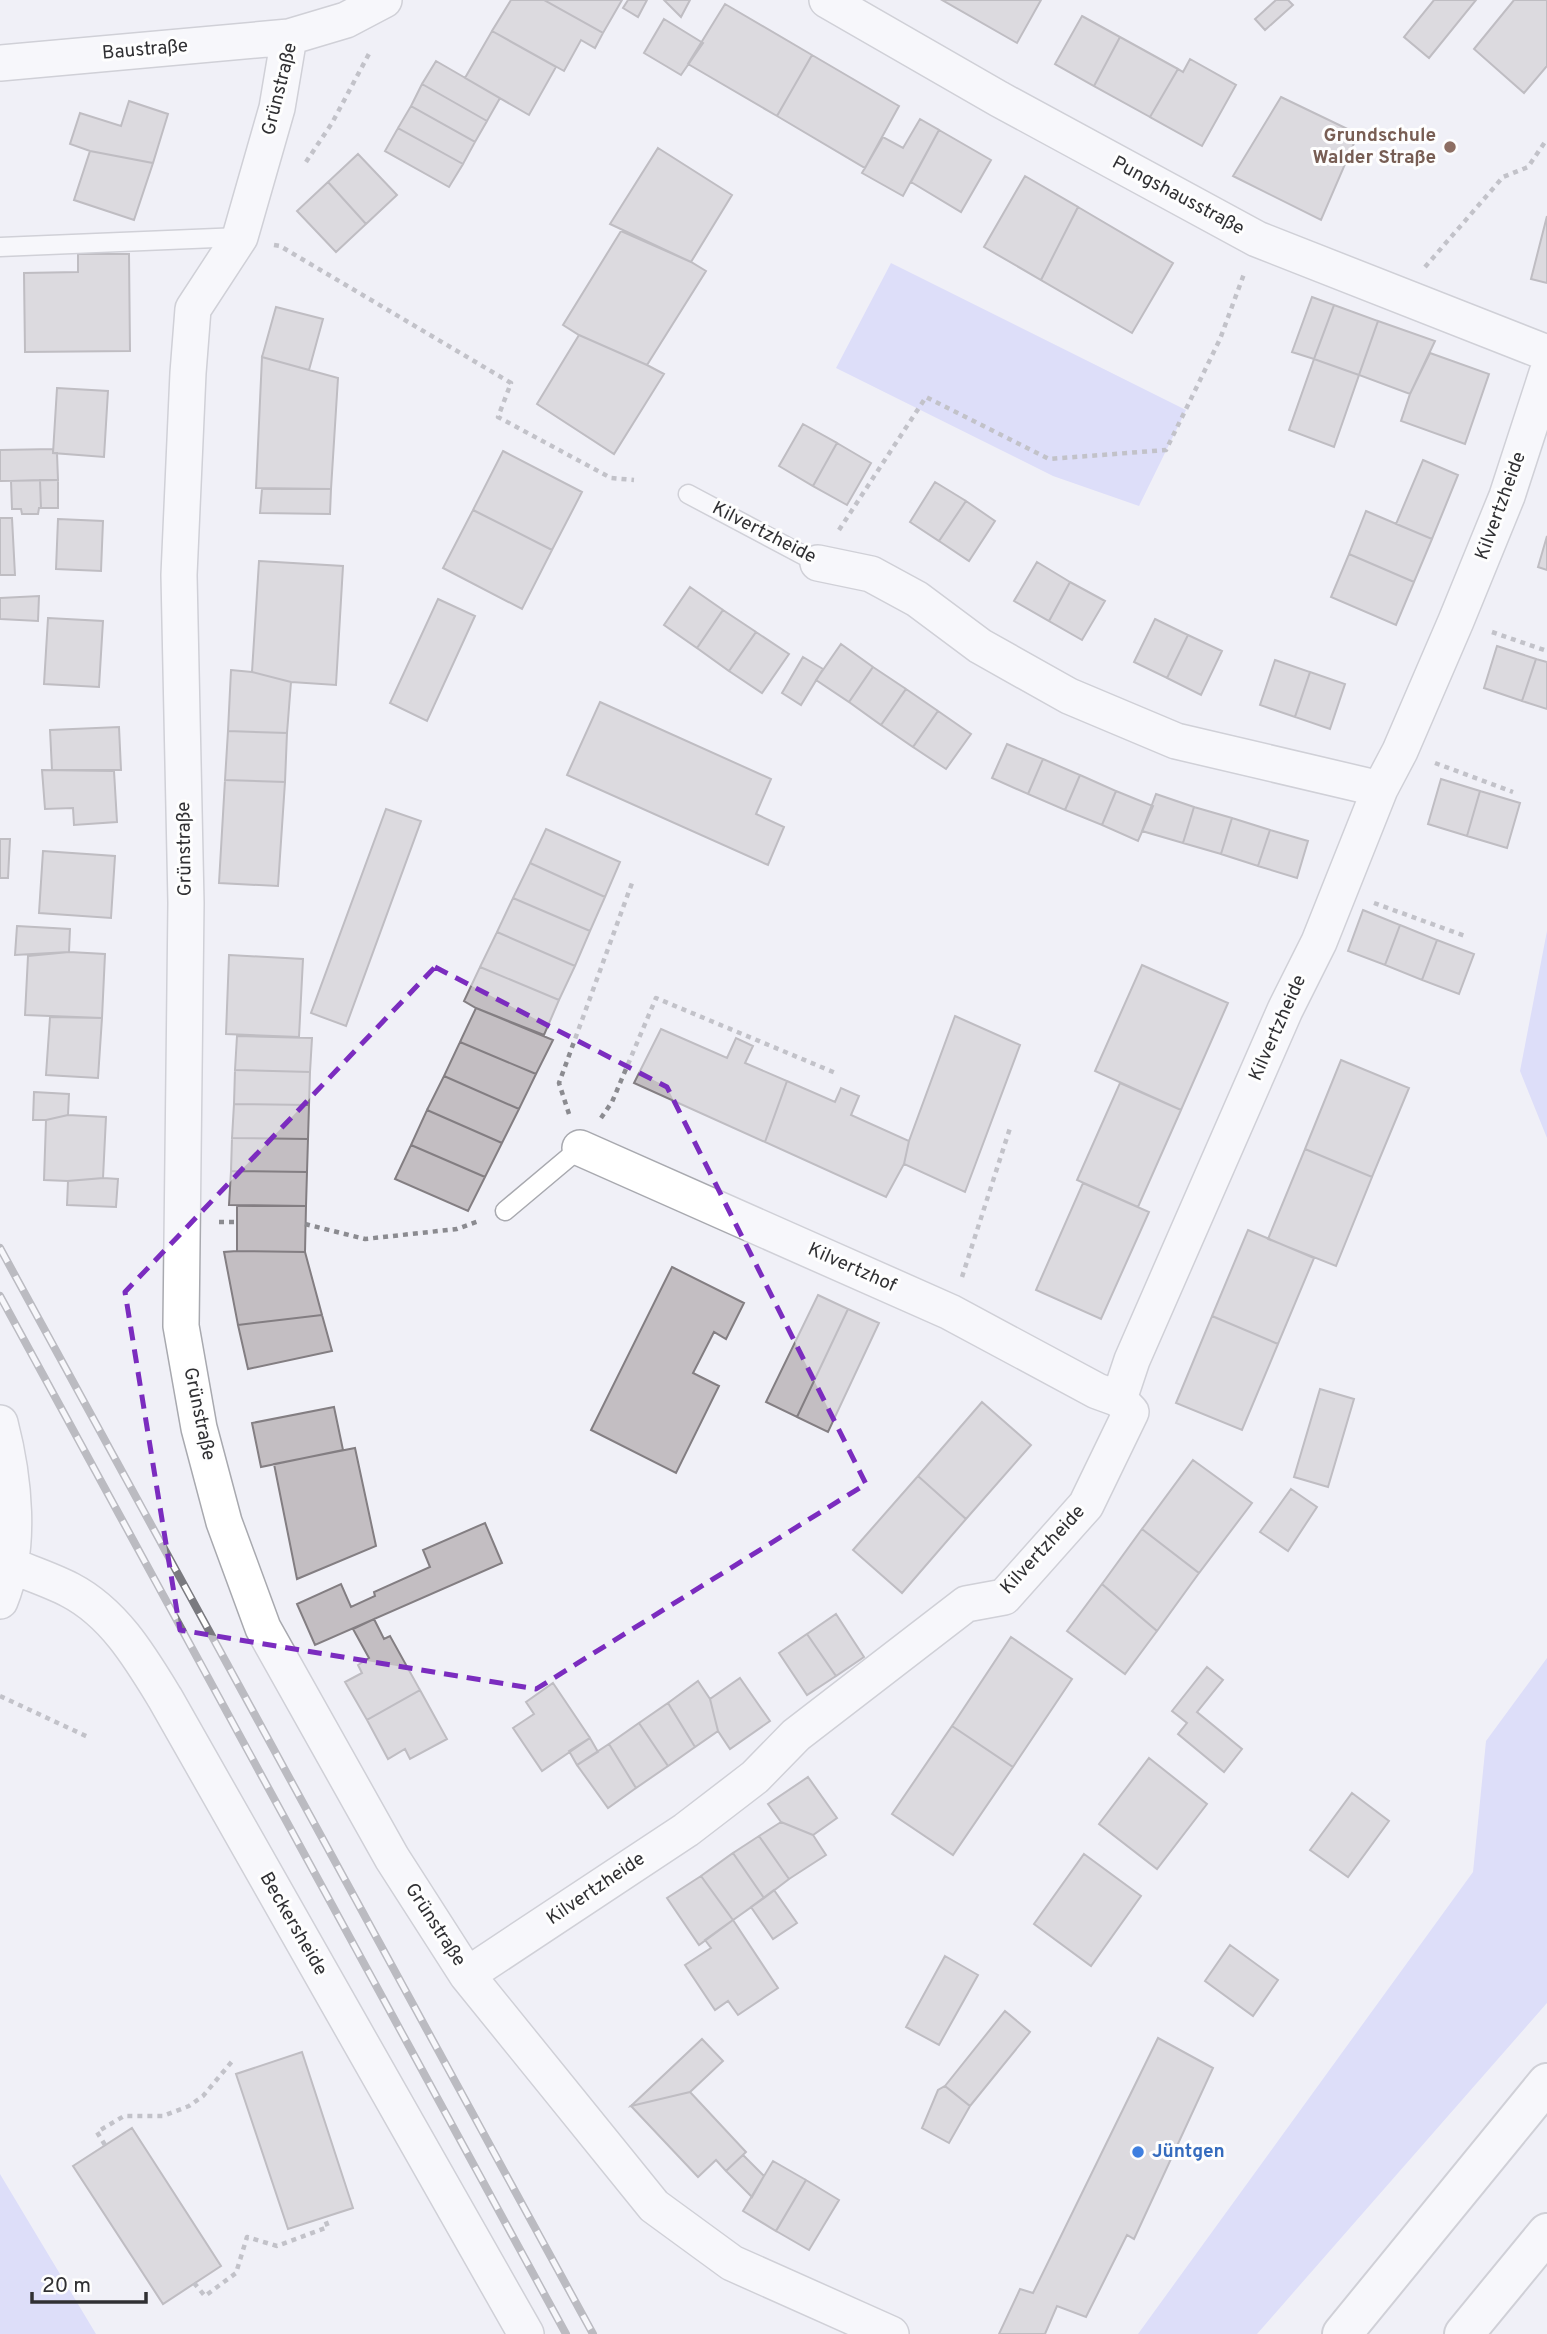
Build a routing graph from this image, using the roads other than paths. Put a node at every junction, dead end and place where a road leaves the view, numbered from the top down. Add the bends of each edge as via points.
1 (384, 0) edge
2 (827, 0) edge
3 (289, 37) junction
4 (0, 63) edge
5 (255, 240) junction
6 (0, 247) edge
7 (1547, 353) edge
8 (1547, 373) edge
9 (688, 494) dead end
10 (818, 563) joint
11 (1380, 789) junction
12 (580, 1148) joint
13 (505, 1211) road end
14 (1119, 1398) junction
15 (0, 1423) edge
16 (10, 1566) junction
17 (0, 1601) edge
18 (467, 1975) junction
19 (1547, 2083) edge
20 (1547, 2234) edge
21 (526, 2334) edge
22 (891, 2334) edge
23 (1342, 2334) edge
24 (1464, 2334) edge

1 - 3 street, Grünstraße via 346,20
2 - 7 street, Pungshausstraße via 1257,239
3 - 4 street, Baustraße
3 - 5 street, Grünstraße
5 - 6 lane
5 - 18 street, Grünstraße via 192,309 179,575 186,903 181,1326 199,1428 224,1522 263,1628 392,1858
8 - 11 street, Kilvertzheide via 1507,496
9 - 10 lane, Kilvertzheide
10 - 11 street, Kilvertzheide via 870,574 917,599 979,646 1069,696 1176,741
11 - 14 street, Kilvertzheide via 1319,942 1285,1010
12 - 13 lane
12 - 14 street, Kilvertzhof via 950,1312 1097,1391
14 - 18 street, Kilvertzheide via 1131,1412 1086,1505 1004,1597 966,1604 796,1735 755,1777 686,1830
15 - 16 street via 13,1516
16 - 17 street
16 - 21 street, Beckersheide via 71,1590 106,1616 133,1647
18 - 22 street, Grünstraße via 654,2206 732,2263
19 - 23 highway
20 - 24 highway

